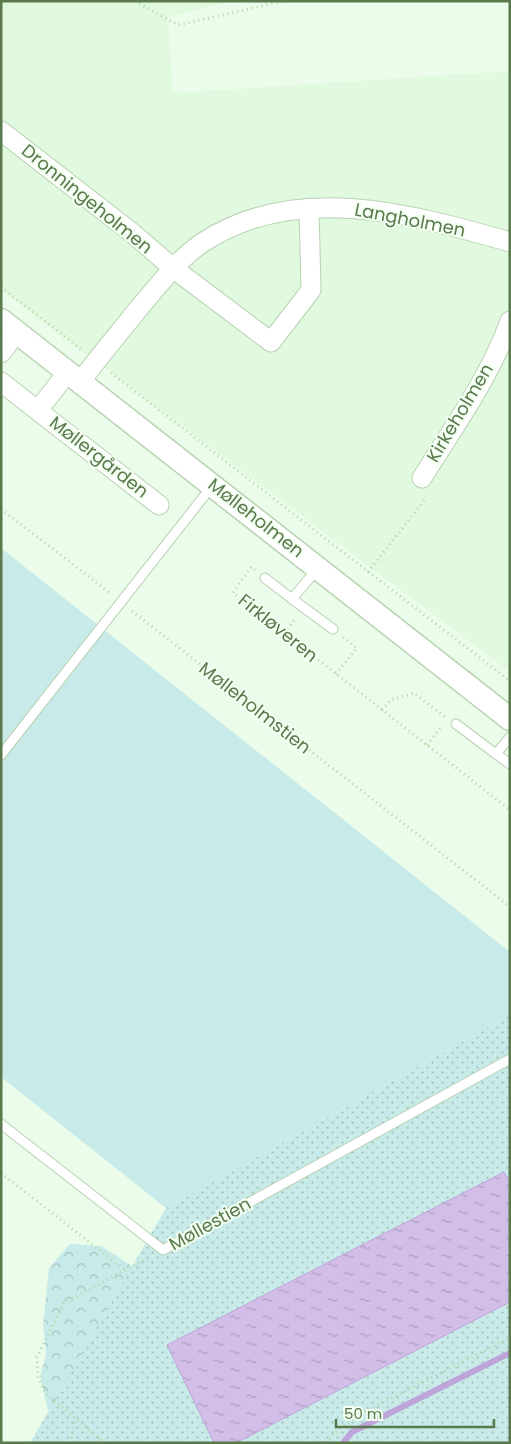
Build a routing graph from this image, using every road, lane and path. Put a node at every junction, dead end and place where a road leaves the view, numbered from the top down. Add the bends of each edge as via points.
1 (135, 1) edge
2 (284, 1) edge
3 (1, 131) edge
4 (309, 208) junction
5 (510, 242) edge
6 (172, 268) junction
7 (1, 287) edge
8 (510, 321) edge
9 (9, 326) edge
10 (1, 353) edge
11 (96, 361) junction
12 (74, 377) junction
13 (1, 382) edge
14 (38, 410) junction
15 (422, 478) joint
16 (213, 485) junction
17 (159, 505) dead end
18 (1, 509) edge
19 (319, 567) junction
20 (368, 572) junction
21 (265, 578) joint
22 (292, 599) junction
23 (122, 603) junction
24 (333, 629) joint
25 (336, 674) junction
26 (510, 681) edge
27 (382, 710) junction
28 (510, 719) edge
29 (456, 724) dead end
30 (510, 737) edge
31 (427, 745) junction
32 (496, 754) junction
33 (1, 755) edge
34 (510, 764) edge
35 (510, 810) edge
36 (510, 907) edge
37 (510, 1059) edge
38 (1, 1124) edge
39 (1, 1174) edge
40 (163, 1250) junction
41 (125, 1270) junction
42 (510, 1338) edge
43 (76, 1420) junction
44 (70, 1443) edge
45 (104, 1443) edge
46 (326, 1443) edge

1 - 2 path via 178,25
3 - 6 street, Dronningeholmen via 132,232
4 - 5 street, Langholmen via 352,208 441,222
4 - 6 street, Langholmen via 270,214 225,230 201,244
4 - 6 street via 311,290 271,342
6 - 11 street, Langholmen
7 - 11 path
8 - 15 street, Kirkeholmen via 473,396
9 - 10 street
9 - 12 street, Mølleholmen
11 - 12 street, Langholmen
11 - 20 path
12 - 14 street, Møllergården
12 - 16 street, Mølleholmen
13 - 14 street, Møllergården
14 - 17 street, Møllergården
15 - 20 path via 426,497
16 - 19 street, Mølleholmen
16 - 23 lane
18 - 23 path, Mølleholmstien
19 - 22 lane
19 - 28 street, Mølleholmen
20 - 26 path
21 - 22 lane, Firkløveren
21 - 25 path, Firkløveren via 251,567 233,593
22 - 24 lane, Firkløveren
23 - 33 lane
23 - 36 path, Mølleholmstien
24 - 25 path, Firkløveren via 357,648
25 - 27 path, Firkløveren
27 - 31 path, Firkløveren
27 - 31 path via 391,700 414,693 448,719
29 - 32 lane
30 - 32 lane
31 - 35 path, Firkløveren
32 - 34 lane
37 - 40 lane, Møllestien
38 - 40 lane
39 - 41 path
40 - 41 path, Møllestien
41 - 43 path, Møllestien via 64,1303 37,1357 38,1378 46,1394
42 - 46 path via 360,1414
43 - 44 path
43 - 45 path, Møllestien

